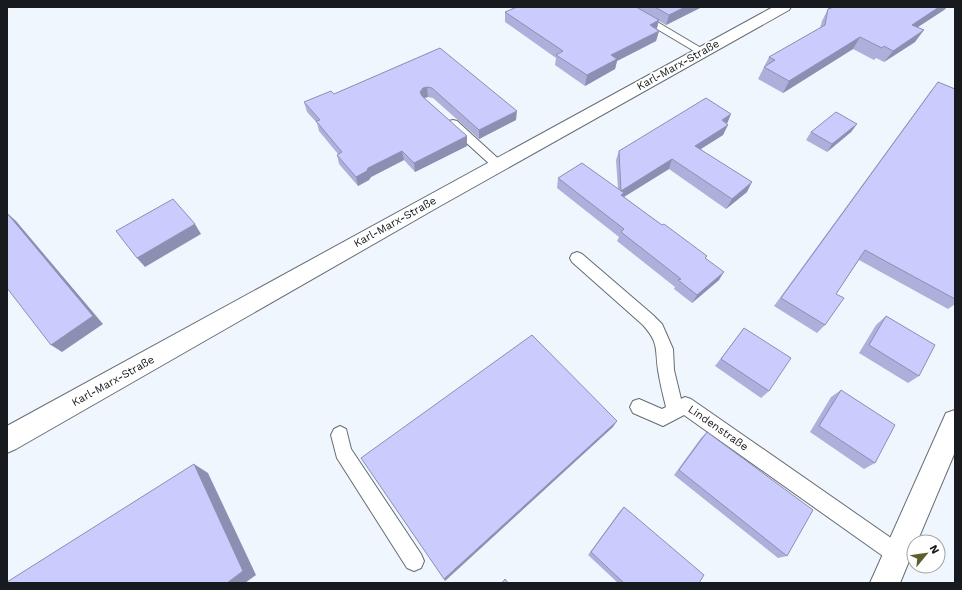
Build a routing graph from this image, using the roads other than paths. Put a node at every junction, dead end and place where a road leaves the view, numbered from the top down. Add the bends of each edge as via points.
1 (625, 7) edge
2 (784, 7) edge
3 (703, 52) junction
4 (445, 117) edge
5 (498, 165) junction
6 (577, 258) dead end
7 (639, 407) dead end
8 (675, 411) junction
9 (955, 422) edge
10 (340, 436) dead end
11 (7, 440) edge
12 (897, 554) junction
13 (414, 561) dead end
14 (885, 583) edge

1 - 3 lane
2 - 3 main road, Karl-Marx-Straße
3 - 5 main road, Karl-Marx-Straße
4 - 5 lane
5 - 11 main road, Karl-Marx-Straße
6 - 8 lane, Lindenstraße via 656,329 664,349
7 - 8 lane via 663,418
8 - 12 lane, Lindenstraße via 685,405
9 - 12 main road
10 - 13 lane via 343,452
12 - 14 main road

